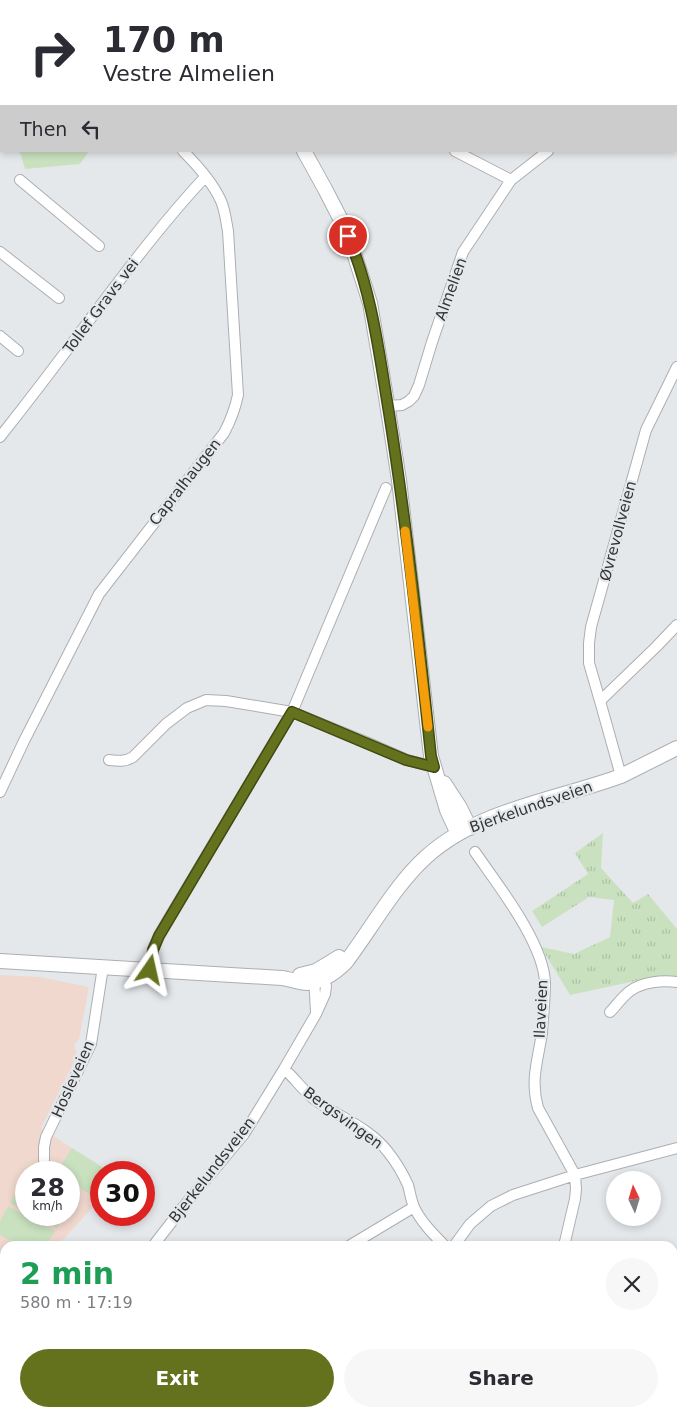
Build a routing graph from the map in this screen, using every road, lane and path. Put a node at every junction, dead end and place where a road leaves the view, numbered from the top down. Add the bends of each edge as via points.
1 (183, 152) edge
2 (305, 152) edge
3 (457, 152) edge
4 (547, 152) edge
5 (205, 177) junction
6 (20, 180) dead end
7 (511, 180) junction
8 (100, 246) dead end
9 (0, 252) edge
10 (59, 298) dead end
11 (0, 336) edge
12 (18, 351) dead end
13 (677, 366) edge
14 (388, 406) junction
15 (0, 437) edge
16 (386, 488) dead end
17 (677, 625) edge
18 (600, 701) junction
19 (292, 712) junction
20 (677, 748) edge
21 (109, 760) dead end
22 (434, 767) junction
23 (621, 776) junction
24 (0, 792) edge
25 (464, 831) junction
26 (475, 852) dead end
27 (0, 961) edge
28 (103, 967) junction
29 (150, 970) junction
30 (317, 977) junction
31 (677, 982) edge
32 (610, 1012) dead end
33 (284, 1069) junction
34 (677, 1148) edge
35 (44, 1160) dead end
36 (575, 1175) junction
37 (414, 1208) junction
38 (157, 1241) edge
39 (357, 1241) edge
40 (440, 1241) edge
41 (458, 1241) edge
42 (565, 1241) edge

1 - 5 street, Capralhaugen
2 - 14 main road via 342,222 359,267 374,320
3 - 7 street
4 - 7 street, Almelien
5 - 15 street, Tollef Gravs vei via 129,268
5 - 24 street, Capralhaugen via 221,201 228,231 238,395 232,420 99,594
6 - 8 street
7 - 14 street, Almelien via 463,252 414,396 402,405
9 - 10 street
11 - 12 street
13 - 18 street, Øvrevollveien via 646,430 591,627 589,663
14 - 22 main road
16 - 19 street
17 - 18 street
18 - 23 street, Øvrevollveien
19 - 21 street via 206,700 187,708 166,724 133,757 120,762
19 - 22 street via 406,760
19 - 29 street via 159,936
20 - 23 main road, Bjerkelundsveien
22 - 25 main road via 459,806
23 - 25 main road, Bjerkelundsveien via 518,809
25 - 30 main road, Bjerkelundsveien via 451,838 413,871 346,962 337,970
26 - 36 street, Ilaveien via 530,935 542,965 545,981 542,1032 534,1076 535,1098
27 - 28 main road
28 - 29 main road
28 - 35 street, Hosleveien via 91,1044 46,1137
29 - 30 main road via 282,978 306,983
30 - 33 street, Bjerkelundsveien via 316,1014
31 - 32 street via 645,984 630,991
33 - 37 street, Bergsvingen via 312,1098 374,1137 388,1151 408,1185
33 - 38 street, Bjerkelundsveien via 244,1134
34 - 36 street
36 - 41 street via 513,1195 491,1206 470,1224
36 - 42 street via 575,1199
37 - 39 street
37 - 40 street, Bergsvingen

